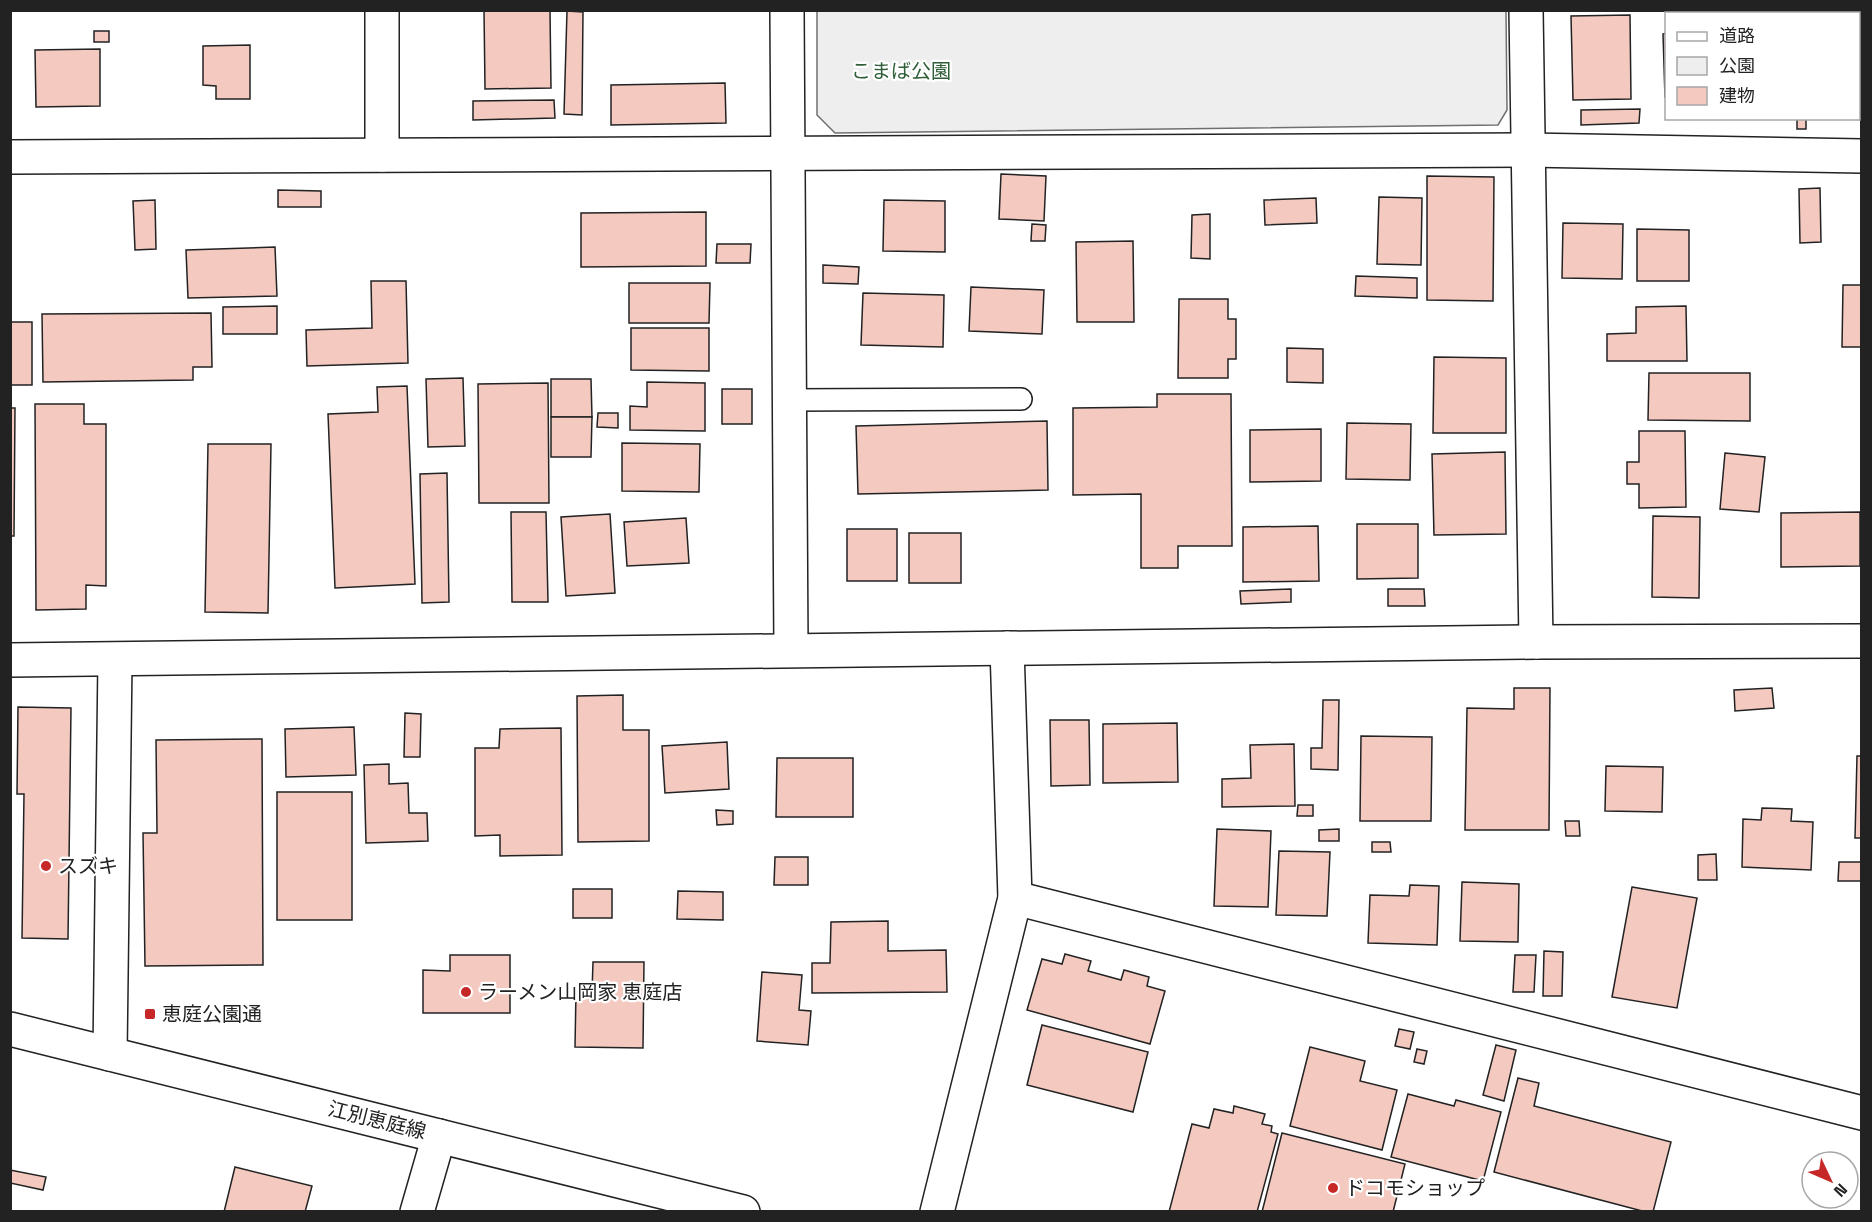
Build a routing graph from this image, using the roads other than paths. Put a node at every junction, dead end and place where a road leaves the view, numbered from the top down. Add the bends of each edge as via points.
1 (382, 10) edge
2 (787, 10) edge
3 (1526, 10) edge
4 (1527, 150) junction
5 (786, 153) junction
6 (382, 155) junction
7 (1862, 156) edge
8 (10, 157) edge
9 (1021, 399) dead end
10 (789, 400) junction
11 (1862, 641) edge
12 (1536, 642) junction
13 (1006, 648) junction
14 (791, 650) junction
15 (10, 660) edge
16 (115, 660) junction
17 (1015, 898) junction
18 (10, 1029) edge
19 (110, 1054) junction
20 (1862, 1113) edge
21 (440, 1136) junction
22 (417, 1212) edge
23 (743, 1212) edge
24 (937, 1212) edge

1 - 6 street
2 - 5 street
3 - 4 street
4 - 5 street
4 - 7 street
4 - 12 street
5 - 6 street
5 - 10 street
6 - 8 street
9 - 10 lane
10 - 14 street
11 - 12 street
12 - 13 street
13 - 14 street
13 - 17 street
14 - 16 street
15 - 16 street
16 - 19 street
17 - 20 street
17 - 24 street
18 - 19 street, 江別恵庭線
19 - 21 street, 江別恵庭線
21 - 22 street
21 - 23 street, 江別恵庭線

